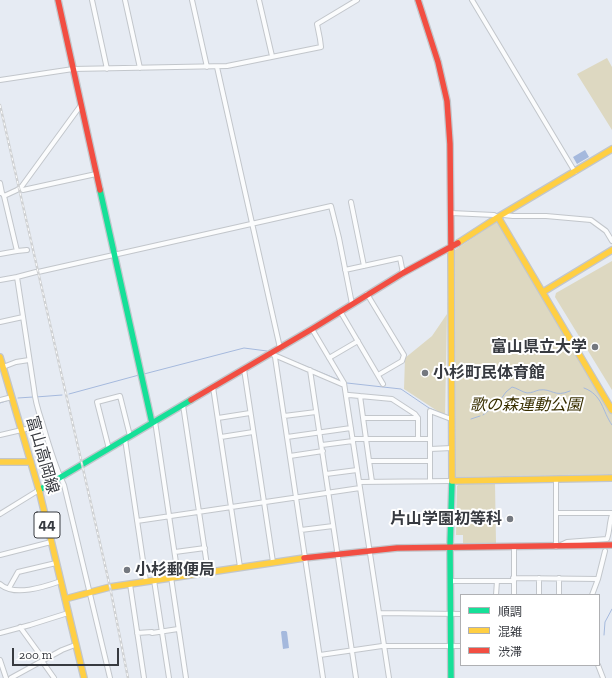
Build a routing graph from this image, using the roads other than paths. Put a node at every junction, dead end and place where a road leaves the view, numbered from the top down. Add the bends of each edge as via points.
1 (58, 0) edge
2 (92, 0) edge
3 (125, 0) edge
4 (192, 0) edge
5 (259, 0) edge
6 (357, 0) edge
7 (418, 0) edge
8 (472, 0) edge
9 (272, 56) junction
10 (207, 67) junction
11 (217, 67) junction
12 (140, 68) junction
13 (73, 69) junction
14 (107, 69) junction
15 (0, 80) edge
16 (81, 105) junction
17 (612, 149) edge
18 (575, 172) junction
19 (96, 174) junction
20 (0, 183) edge
21 (23, 190) dead end
22 (2, 194) edge
23 (351, 202) dead end
24 (451, 212) junction
25 (501, 216) junction
26 (252, 224) junction
27 (612, 241) edge
28 (450, 248) junction
29 (27, 250) dead end
30 (612, 250) edge
31 (17, 252) junction
32 (0, 254) edge
33 (114, 255) junction
34 (364, 266) junction
35 (345, 270) junction
36 (403, 273) junction
37 (17, 277) junction
38 (0, 280) edge
39 (542, 292) junction
40 (367, 294) junction
41 (352, 304) junction
42 (340, 311) junction
43 (23, 316) junction
44 (0, 322) edge
45 (312, 329) junction
46 (358, 341) junction
47 (280, 348) junction
48 (273, 353) junction
49 (0, 357) edge
50 (329, 358) junction
51 (30, 360) junction
52 (3, 367) junction
53 (244, 369) junction
54 (310, 370) junction
55 (2, 375) edge
56 (378, 375) junction
57 (383, 384) dead end
58 (344, 385) junction
59 (214, 387) junction
60 (346, 396) junction
61 (360, 396) junction
62 (12, 397) junction
63 (0, 400) edge
64 (183, 405) junction
65 (612, 410) edge
66 (316, 412) junction
67 (250, 413) junction
68 (284, 416) junction
69 (218, 418) junction
70 (363, 418) junction
71 (418, 418) junction
72 (451, 419) junction
73 (153, 422) junction
74 (43, 425) junction
75 (351, 428) junction
76 (22, 430) junction
77 (253, 432) junction
78 (320, 433) junction
79 (0, 435) edge
80 (130, 436) junction
81 (221, 437) junction
82 (287, 437) junction
83 (366, 438) junction
84 (418, 438) junction
85 (125, 439) junction
86 (430, 439) junction
87 (353, 440) junction
88 (322, 445) junction
89 (452, 448) junction
90 (109, 449) junction
91 (430, 449) junction
92 (322, 451) junction
93 (290, 456) junction
94 (369, 461) junction
95 (430, 461) junction
96 (0, 462) edge
97 (31, 462) junction
98 (357, 470) junction
99 (326, 474) junction
100 (60, 477) junction
101 (612, 478) edge
102 (556, 479) junction
103 (430, 481) junction
104 (452, 481) junction
105 (359, 482) junction
106 (372, 482) junction
107 (360, 488) junction
108 (39, 490) junction
109 (328, 493) junction
110 (296, 497) junction
111 (264, 502) junction
112 (232, 507) junction
113 (199, 512) junction
114 (556, 513) junction
115 (0, 514) edge
116 (612, 514) edge
117 (169, 516) junction
118 (137, 521) junction
119 (333, 526) junction
120 (301, 530) junction
121 (51, 542) junction
122 (612, 545) edge
123 (558, 546) junction
124 (450, 547) junction
125 (514, 547) junction
126 (205, 548) junction
127 (370, 551) junction
128 (605, 551) dead end
129 (175, 552) junction
130 (338, 554) junction
131 (0, 555) edge
132 (305, 558) junction
133 (56, 562) junction
134 (273, 562) junction
135 (240, 567) junction
136 (208, 572) junction
137 (178, 576) junction
138 (171, 577) junction
139 (539, 578) junction
140 (559, 578) junction
141 (598, 579) junction
142 (154, 580) junction
143 (513, 580) junction
144 (61, 581) junction
145 (146, 581) junction
146 (451, 581) junction
147 (496, 582) junction
148 (0, 584) edge
149 (130, 584) junction
150 (9, 588) junction
151 (89, 593) junction
152 (496, 594) edge
153 (514, 594) edge
154 (539, 594) edge
155 (559, 594) edge
156 (592, 594) edge
157 (65, 599) junction
158 (380, 612) junction
159 (68, 613) junction
160 (451, 614) junction
161 (460, 614) edge
162 (20, 627) junction
163 (178, 629) junction
164 (162, 632) junction
165 (0, 633) edge
166 (137, 633) junction
167 (75, 645) junction
168 (384, 646) junction
169 (451, 646) junction
170 (460, 646) edge
171 (352, 650) junction
172 (320, 655) junction
173 (0, 660) edge
174 (43, 660) junction
175 (598, 666) edge
176 (6, 678) edge
177 (11, 678) edge
178 (54, 678) edge
179 (84, 678) edge
180 (110, 678) edge
181 (144, 678) edge
182 (169, 678) edge
183 (186, 678) edge
184 (323, 678) edge
185 (356, 678) edge
186 (389, 678) edge
187 (451, 678) edge
188 (603, 678) edge

1 - 13 street
2 - 14 street
3 - 12 street
4 - 10 street
5 - 9 street
6 - 9 street via 317,24 320,47
7 - 24 street via 436,52 447,103
8 - 18 street
9 - 11 street
10 - 11 street
10 - 12 street
11 - 26 street
12 - 14 street
13 - 14 street
13 - 15 street
13 - 16 street
16 - 19 street
16 - 22 street via 22,186
17 - 18 street
18 - 25 street
19 - 21 street
19 - 33 street
20 - 22 street
22 - 31 street
23 - 34 street
24 - 25 street
24 - 28 street
25 - 27 street via 591,220 606,231
25 - 28 street
25 - 39 street
26 - 33 street
26 - 35 street via 331,206
26 - 47 street
28 - 36 street
28 - 72 street
29 - 31 street
30 - 39 street
31 - 32 street
33 - 37 street
33 - 73 street
34 - 35 street
34 - 36 street via 400,258
35 - 41 street
36 - 40 street
37 - 38 street
37 - 43 street
39 - 65 street
40 - 41 street
40 - 56 street via 404,355 402,361
41 - 42 street
42 - 45 street
42 - 46 street
43 - 44 street
43 - 51 street
45 - 47 street
45 - 50 street
46 - 50 street
46 - 56 street
47 - 48 street
48 - 53 street
48 - 54 street
48 - 68 street
49 - 52 street, 富山高岡線 / 44
50 - 58 street
51 - 52 street
51 - 74 street via 34,398
52 - 55 street, 富山高岡線 / 44
53 - 59 street
53 - 67 street
54 - 58 street
54 - 66 street
55 - 62 street, 富山高岡線 / 44
56 - 57 street
58 - 60 street
59 - 64 street
59 - 69 street
60 - 61 street
60 - 75 street
61 - 70 street
61 - 71 street via 392,399
62 - 63 street
62 - 76 street, 富山高岡線 / 44
64 - 73 street
64 - 113 street
66 - 68 street
66 - 78 street
67 - 69 street
67 - 77 street
68 - 82 street
69 - 81 street
70 - 71 street
70 - 83 street
71 - 84 street
72 - 86 street via 430,411
72 - 89 street
73 - 80 street
73 - 117 street
74 - 76 street
74 - 100 street
75 - 78 street
75 - 87 street
76 - 79 street
76 - 97 street, 富山高岡線 / 44
77 - 81 street
77 - 111 street
78 - 82 street
78 - 88 street
80 - 85 street
80 - 90 street via 120,396 97,402
81 - 112 street
82 - 93 street
83 - 84 street
83 - 87 street
83 - 94 street
84 - 86 street
85 - 90 street
85 - 118 street
86 - 91 street
87 - 88 street
87 - 98 street
88 - 92 street
89 - 91 street
89 - 104 street
90 - 100 street
91 - 95 street
92 - 93 street
92 - 99 street
93 - 110 street
94 - 95 street
94 - 106 street
95 - 103 street
96 - 97 street
97 - 108 street, 富山高岡線 / 44
98 - 99 street
98 - 105 street
99 - 109 street
100 - 108 street
100 - 151 street
101 - 102 street
102 - 104 street
102 - 114 street
103 - 104 street
103 - 106 street
104 - 124 street
105 - 106 street
105 - 107 street
107 - 109 street
107 - 127 street
108 - 115 street
108 - 121 street, 富山高岡線 / 44
109 - 110 street
109 - 119 street
110 - 111 street
110 - 120 street
111 - 112 street
111 - 134 street
112 - 113 street
112 - 135 street
113 - 117 street
113 - 126 street
114 - 116 street
114 - 123 street
116 - 123 street via 607,539 567,542
117 - 118 street
117 - 129 street
118 - 145 street
119 - 120 street
119 - 130 street
120 - 132 street
121 - 131 street
121 - 133 street, 富山高岡線 / 44
122 - 123 street
123 - 125 street
124 - 125 street
124 - 127 street
124 - 146 street
125 - 143 street
126 - 129 street
126 - 136 street
127 - 130 street
127 - 158 street
128 - 141 street
129 - 137 street
130 - 132 street
130 - 171 street
132 - 134 street
132 - 172 street
133 - 144 street, 富山高岡線 / 44
133 - 150 street via 18,572
134 - 135 street
135 - 136 street
136 - 137 street
137 - 138 street
138 - 142 street
138 - 163 street
139 - 140 street
139 - 143 street
139 - 154 street
140 - 141 street
140 - 155 street
141 - 156 street
142 - 145 street
142 - 164 street
143 - 147 street
143 - 153 street
144 - 150 street via 26,591
144 - 157 street, 富山高岡線 / 44
145 - 149 street
146 - 147 street
146 - 160 street
147 - 152 street
148 - 150 street
149 - 151 street
149 - 166 street
151 - 157 street
151 - 180 street
157 - 159 street, 富山高岡線 / 44
158 - 160 street
158 - 168 street
159 - 162 street
159 - 167 street, 富山高岡線 / 44
160 - 161 street
160 - 169 street
162 - 165 street
162 - 174 street
163 - 164 street
163 - 183 street
164 - 166 street
164 - 182 street
166 - 181 street
167 - 174 street
167 - 179 street, 富山高岡線 / 44
168 - 169 street
168 - 171 street
168 - 186 street
169 - 170 street
169 - 187 street
171 - 172 street
171 - 185 street
172 - 184 street
173 - 176 street
174 - 177 street
174 - 178 street
175 - 188 street

